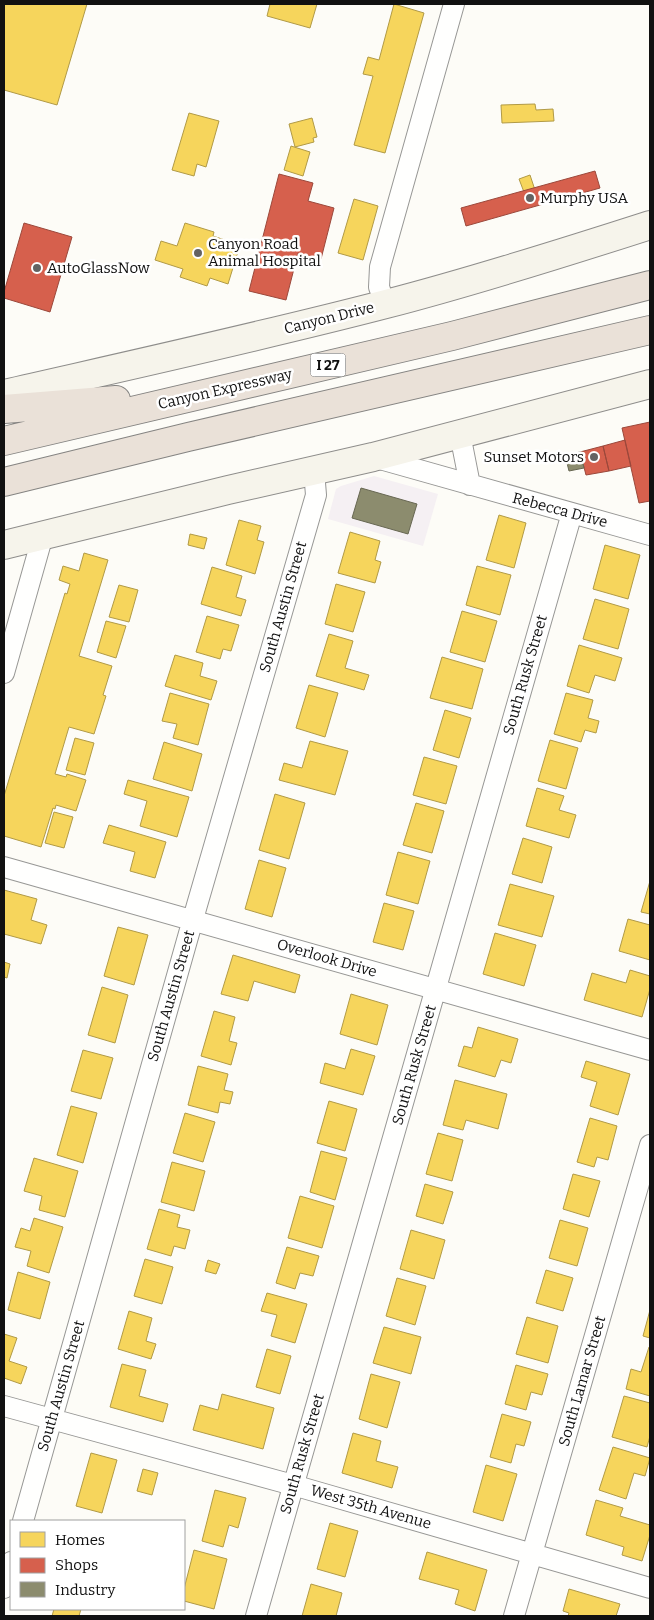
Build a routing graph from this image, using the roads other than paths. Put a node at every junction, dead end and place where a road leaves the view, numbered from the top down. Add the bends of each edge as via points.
1 (454, 4) edge
2 (650, 225) edge
3 (650, 285) edge
4 (385, 304) junction
5 (650, 330) edge
6 (650, 384) edge
7 (207, 393) junction
8 (4, 394) edge
9 (4, 409) edge
10 (460, 434) junction
11 (4, 441) edge
12 (373, 457) junction
13 (69, 466) junction
14 (314, 471) junction
15 (4, 482) edge
16 (470, 485) junction
17 (4, 489) edge
18 (572, 513) junction
19 (43, 535) junction
20 (650, 535) edge
21 (4, 545) edge
22 (4, 673) edge
23 (4, 867) edge
24 (193, 920) junction
25 (436, 988) junction
26 (650, 1050) edge
27 (650, 1145) edge
28 (4, 1406) edge
29 (52, 1419) junction
30 (293, 1485) junction
31 (23, 1520) edge
32 (532, 1554) junction
33 (10, 1566) edge
34 (4, 1588) edge
35 (650, 1588) edge
36 (256, 1616) edge
37 (514, 1616) edge

1 - 4 street via 380,266 379,287
2 - 4 main road, Canyon Drive
3 - 7 highway, Canyon Expressway / I 27 via 452,336
4 - 8 main road, Canyon Drive
5 - 13 highway
6 - 10 main road
7 - 9 highway
7 - 11 highway, Canyon Expressway / I 27
10 - 12 main road
10 - 16 street
12 - 14 main road
12 - 16 street, Rebecca Drive
13 - 15 highway
13 - 17 highway
14 - 19 main road
14 - 24 street, South Austin Street via 316,495
16 - 18 street, Rebecca Drive
18 - 20 street, Rebecca Drive
18 - 25 street, South Rusk Street
19 - 21 main road
19 - 22 street
23 - 24 street, Overlook Drive
24 - 25 street, Overlook Drive
24 - 29 street, South Austin Street
25 - 26 street, Overlook Drive
25 - 30 street, South Rusk Street
27 - 32 street, South Lamar Street
28 - 29 street, West 35th Avenue
29 - 30 street, West 35th Avenue
29 - 31 street, South Austin Street
30 - 32 street, West 35th Avenue
30 - 36 street, South Rusk Street
32 - 35 street, West 35th Avenue
32 - 37 street, South Lamar Street
33 - 34 street

